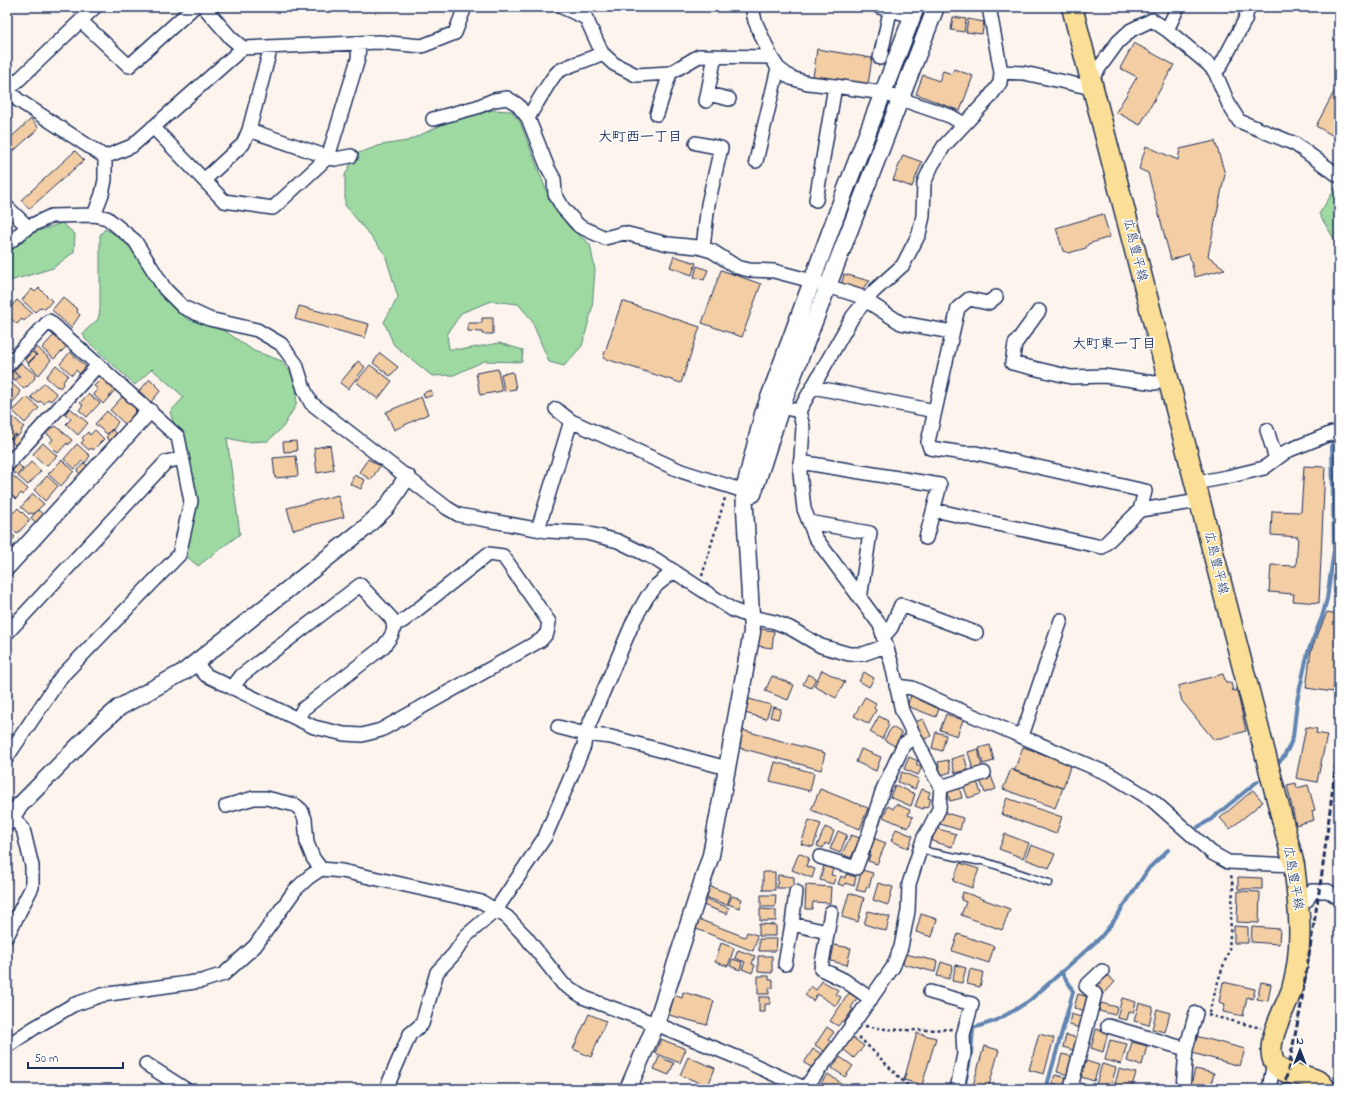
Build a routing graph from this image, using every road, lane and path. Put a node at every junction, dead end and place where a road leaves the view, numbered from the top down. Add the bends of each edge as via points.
1 (95, 7) edge
2 (194, 7) edge
3 (204, 7) edge
4 (465, 7) edge
5 (562, 7) edge
6 (752, 7) edge
7 (936, 7) edge
8 (989, 7) edge
9 (1072, 7) edge
10 (1178, 7) edge
11 (1248, 7) edge
12 (887, 8) edge
13 (915, 11) edge
14 (81, 21) junction
15 (1167, 30) junction
16 (359, 43) junction
17 (270, 47) junction
18 (243, 48) junction
19 (602, 53) junction
20 (715, 56) junction
21 (880, 58) dead end
22 (774, 62) junction
23 (1001, 72) junction
24 (1216, 72) junction
25 (670, 73) junction
26 (1092, 82) junction
27 (836, 86) junction
28 (8, 89) edge
29 (883, 93) junction
30 (729, 99) dead end
31 (900, 99) junction
32 (658, 114) dead end
33 (528, 118) junction
34 (433, 119) dead end
35 (964, 124) junction
36 (154, 127) junction
37 (250, 130) junction
38 (696, 143) dead end
39 (351, 156) dead end
40 (105, 157) junction
41 (328, 157) junction
42 (756, 162) dead end
43 (1339, 176) edge
44 (204, 180) junction
45 (816, 200) dead end
46 (7, 207) edge
47 (94, 215) junction
48 (28, 228) junction
49 (7, 244) edge
50 (703, 248) junction
51 (812, 281) junction
52 (828, 286) junction
53 (996, 297) dead end
54 (866, 301) junction
55 (1039, 311) dead end
56 (952, 332) junction
57 (98, 365) junction
58 (7, 366) edge
59 (1168, 380) junction
60 (813, 388) junction
61 (1339, 402) edge
62 (782, 407) junction
63 (556, 409) dead end
64 (149, 411) junction
65 (799, 411) junction
66 (935, 411) junction
67 (572, 421) junction
68 (1267, 430) dead end
69 (1336, 434) edge
70 (182, 458) junction
71 (1276, 459) junction
72 (800, 462) junction
73 (7, 464) edge
74 (407, 477) junction
75 (728, 486) junction
76 (744, 491) junction
77 (1197, 492) junction
78 (934, 510) junction
79 (1140, 510) junction
80 (746, 515) junction
81 (809, 522) junction
82 (538, 529) junction
83 (926, 538) dead end
84 (7, 567) edge
85 (674, 571) junction
86 (702, 578) dead end
87 (860, 599) junction
88 (751, 617) junction
89 (1061, 620) dead end
90 (394, 624) junction
91 (7, 633) edge
92 (976, 633) dead end
93 (885, 641) junction
94 (196, 663) junction
95 (896, 686) junction
96 (232, 688) junction
97 (298, 719) junction
98 (558, 727) dead end
99 (585, 734) junction
100 (1022, 736) junction
101 (915, 737) junction
102 (12, 740) edge
103 (7, 757) edge
104 (727, 768) junction
105 (984, 774) dead end
106 (941, 787) junction
107 (226, 806) dead end
108 (10, 819) edge
109 (920, 847) junction
110 (820, 857) dead end
111 (1228, 862) junction
112 (1294, 865) junction
113 (321, 869) junction
114 (1049, 883) dead end
115 (796, 892) dead end
116 (1339, 898) edge
117 (1299, 906) junction
118 (496, 910) junction
119 (832, 912) dead end
120 (792, 924) junction
121 (828, 932) junction
122 (7, 936) edge
123 (785, 964) dead end
124 (1102, 971) dead end
125 (930, 992) dead end
126 (871, 999) junction
127 (1202, 1014) junction
128 (656, 1024) junction
129 (851, 1026) junction
130 (1108, 1026) dead end
131 (966, 1027) junction
132 (1262, 1028) dead end
133 (7, 1046) edge
134 (1186, 1049) junction
135 (1274, 1062) junction
136 (146, 1064) dead end
137 (804, 1088) edge
138 (185, 1089) edge
139 (386, 1089) edge
140 (628, 1089) edge
141 (911, 1089) edge
142 (957, 1089) edge
143 (1077, 1089) edge
144 (1182, 1089) edge
145 (1269, 1089) edge
146 (1326, 1089) edge

1 - 14 street
2 - 14 street via 129,66
3 - 18 street
4 - 16 street via 455,33 422,46
5 - 19 street via 586,18
6 - 22 street via 755,21
7 - 31 street
8 - 23 street
9 - 26 main road, 広島豊平線
10 - 15 street
11 - 24 street via 1245,20
12 - 13 street
12 - 21 street
13 - 29 street
14 - 28 street
15 - 24 street
15 - 26 street via 1152,20 1131,30 1118,42
16 - 17 street
16 - 41 street via 358,59
17 - 18 street
17 - 37 street
18 - 36 street
19 - 25 street via 614,64 636,75
19 - 33 street via 557,72
20 - 22 street
20 - 25 street via 699,56
20 - 30 street via 707,97
22 - 27 street via 791,78 808,84
22 - 42 street
23 - 26 street via 1024,73 1083,86
23 - 35 street via 1000,84
24 - 43 street via 1229,105 1239,121 1295,144
25 - 32 street
26 - 59 main road, 広島豊平線
27 - 29 street
27 - 45 street
28 - 40 street via 18,100
29 - 31 street
29 - 51 street
31 - 35 street via 950,116
31 - 52 street
33 - 34 street via 517,104 507,98
33 - 50 street via 554,179 555,194 563,208 580,226 605,238 624,233 668,244
35 - 54 street via 944,146 924,183 923,216 919,234 903,265
36 - 40 street via 132,146
36 - 44 street
37 - 41 street
37 - 44 street via 243,144
38 - 50 street via 721,148 708,204
39 - 41 street via 335,159
40 - 47 street via 105,180
41 - 44 street via 273,208 224,201
46 - 48 street
47 - 48 street via 51,216
47 - 74 street via 107,218 135,241 165,289 183,307 208,318 257,330 281,344 296,364 311,403
48 - 49 street
50 - 51 street via 737,267 774,271
51 - 52 street
51 - 76 street via 763,414
52 - 54 street via 859,296
52 - 62 street
53 - 56 street via 988,303 969,299 958,308
54 - 56 street via 901,323
54 - 60 street via 853,316
55 - 59 street via 1015,344 1012,363 1071,377 1104,376 1155,383
56 - 66 street
57 - 58 street via 49,321
57 - 64 street
57 - 73 street
59 - 77 main road, 広島豊平線
60 - 65 street
60 - 66 street
61 - 69 path
62 - 65 street
62 - 80 street
63 - 67 street
64 - 70 street via 178,437
64 - 84 street
65 - 72 street via 803,427
66 - 79 street via 928,442 930,448 976,453 1145,491
67 - 75 street via 681,471
67 - 82 street
68 - 71 street
69 - 71 street via 1286,451
70 - 91 street via 166,462
70 - 102 street via 192,501 179,555 61,677
71 - 77 street via 1264,468 1227,477
72 - 78 street via 940,485
72 - 81 street via 804,509
74 - 82 street via 459,515
74 - 94 street via 387,507 365,528
75 - 76 street
75 - 86 path
76 - 80 street
77 - 79 street
77 - 112 main road, 広島豊平線
78 - 79 street via 1102,547
78 - 83 street
80 - 88 street
81 - 87 street via 815,537
81 - 87 street via 870,533
82 - 85 street via 586,533 618,541
85 - 88 street via 733,610
85 - 99 street via 647,597 634,620
87 - 93 street via 880,626
88 - 93 street via 775,622 821,646 849,654 863,654
88 - 104 street via 752,632
89 - 100 street
90 - 96 street via 360,585 242,675
90 - 97 street via 392,635 383,647 303,709
90 - 97 street via 403,621 488,554 503,556 549,622 547,633 541,640 382,730 362,735 344,734 314,727
92 - 93 street via 901,606
93 - 95 street
94 - 96 street via 206,675
94 - 108 street via 120,707 20,805
95 - 100 street via 912,688
95 - 101 street via 902,711
96 - 97 street
98 - 99 street
99 - 104 street via 611,737
99 - 118 street via 584,746 545,836
100 - 111 street via 1117,778 1152,800 1212,853
101 - 106 street
101 - 110 street via 904,744 883,789 856,868
102 - 103 street
104 - 128 street via 712,855
105 - 106 street
106 - 109 street via 939,809
107 - 113 street via 254,798 266,798 295,805 305,819 307,843
108 - 122 street via 23,828 32,866 32,887
109 - 114 lane via 930,852 983,861
109 - 126 street via 909,884 908,910 901,947 894,967
111 - 112 street
111 - 127 path via 1233,889 1229,950
112 - 117 main road, 広島豊平線
113 - 118 street via 342,871 482,902
113 - 133 street via 295,890 255,946 224,974 202,981 102,995 73,1004
115 - 120 street
116 - 117 street via 1328,891 1312,891 1307,900
117 - 135 main road, 広島豊平線 via 1297,968 1292,990 1274,1036 1271,1051
118 - 128 street via 507,917 526,937 563,984 585,998
118 - 139 street via 467,935 437,972 422,1024 410,1034
119 - 121 street
120 - 121 street
120 - 123 street
121 - 126 street via 820,969 844,980
124 - 143 street via 1086,986 1095,994 1071,1087
125 - 131 street via 972,1004
126 - 129 street
127 - 132 path
127 - 134 street
128 - 137 street
128 - 140 street
129 - 131 path via 905,1031
129 - 137 street
129 - 141 path
130 - 134 street
131 - 142 street
134 - 144 street
135 - 145 street
135 - 146 main road via 1280,1070 1321,1082
136 - 138 street

